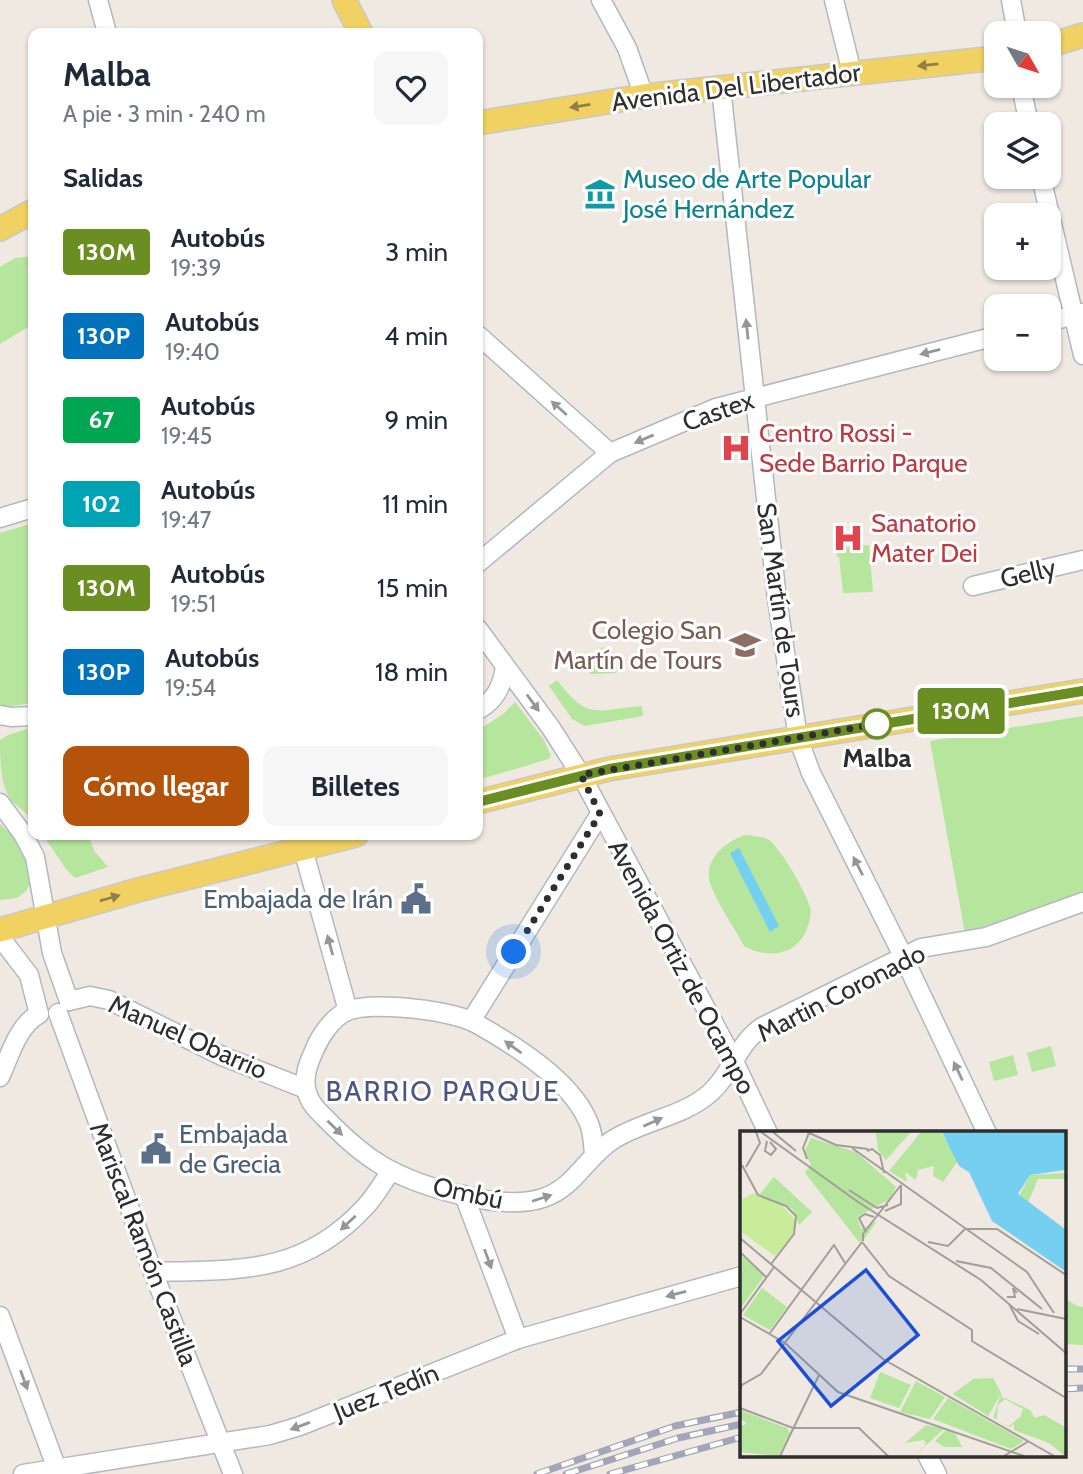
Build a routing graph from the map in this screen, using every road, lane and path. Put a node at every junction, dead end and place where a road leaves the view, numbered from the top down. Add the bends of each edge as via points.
1 (98, 0) edge
2 (344, 0) edge
3 (601, 0) edge
4 (834, 0) edge
5 (1011, 0) edge
6 (1015, 21) edge
7 (106, 28) edge
8 (358, 28) edge
9 (1083, 35) edge
10 (1061, 42) edge
11 (984, 59) edge
12 (852, 73) junction
13 (721, 88) junction
14 (644, 96) junction
15 (483, 122) edge
16 (1044, 189) edge
17 (28, 219) edge
18 (0, 229) edge
19 (1078, 315) edge
20 (984, 338) edge
21 (483, 339) edge
22 (1083, 355) edge
23 (753, 397) junction
24 (610, 453) junction
25 (28, 510) edge
26 (0, 519) edge
27 (483, 559) edge
28 (1083, 560) edge
29 (973, 586) dead end
30 (483, 636) edge
31 (505, 666) junction
32 (1083, 691) edge
33 (483, 706) edge
34 (0, 715) edge
35 (28, 716) edge
36 (799, 738) junction
37 (581, 775) junction
38 (483, 801) edge
39 (0, 803) edge
40 (600, 814) junction
41 (337, 840) edge
42 (303, 849) junction
43 (1083, 902) edge
44 (45, 916) junction
45 (0, 930) edge
46 (0, 937) edge
47 (903, 956) junction
48 (63, 1007) junction
49 (348, 1011) junction
50 (39, 1014) junction
51 (471, 1021) junction
52 (733, 1061) junction
53 (0, 1077) edge
54 (306, 1089) junction
55 (767, 1131) edge
56 (986, 1131) edge
57 (594, 1155) junction
58 (391, 1171) junction
59 (464, 1195) junction
60 (153, 1272) junction
61 (740, 1277) edge
62 (0, 1315) edge
63 (518, 1339) junction
64 (221, 1445) junction
65 (928, 1456) edge
66 (57, 1469) junction
67 (23, 1474) edge
68 (233, 1474) edge
69 (937, 1474) edge

1 - 7 street
2 - 8 main road
3 - 14 street via 627,48
4 - 12 street
5 - 6 street
9 - 10 main road
11 -> 12 main road, Avenida Del Libertador
12 - 13 main road, Avenida Del Libertador
13 - 14 main road, Avenida Del Libertador
23 -> 13 street, San Martín de Tours
14 -> 15 main road, Avenida Del Libertador
16 - 19 street
17 - 18 main road
19 - 22 street
20 -> 23 street, Castex
24 -> 21 street
23 -> 24 street, Castex
23 - 36 street, San Martín de Tours
24 - 27 street, Castex
25 - 26 street
28 - 29 street, Gelly
30 - 31 street, Avenida Ortiz de Ocampo
31 - 33 street via 496,694
31 -> 37 street, Avenida Ortiz de Ocampo
32 - 36 main road
34 - 35 street
36 - 37 main road
47 -> 36 street, San Martín de Tours via 811,773
37 - 38 main road
37 - 40 street, Avenida Ortiz de Ocampo
39 - 44 street, Mariscal Ramón Castilla via 35,857
40 - 51 street
40 - 52 street, Avenida Ortiz de Ocampo
41 - 42 main road
44 -> 42 main road
49 -> 42 street
43 - 47 street, Martin Coronado via 986,937 921,948
44 - 45 main road
44 - 48 street, Mariscal Ramón Castilla
46 - 50 street via 29,975
47 - 52 street, Martin Coronado via 762,1027
56 -> 47 street, San Martín de Tours
48 - 50 street
48 - 54 street, Manuel Obarrio via 90,996 114,1002 214,1052
48 - 60 street, Mariscal Ramón Castilla
49 - 51 street via 378,1007 420,1010
49 - 54 street via 318,1041 307,1070
50 - 53 street via 21,1031
57 -> 51 street via 588,1120 572,1095 526,1056
52 - 55 street, Avenida Ortiz de Ocampo
57 -> 52 street, Martin Coronado via 621,1136 701,1100 719,1085
54 -> 58 street, Ombú via 336,1129
59 -> 57 street, Ombú via 490,1202 544,1198 571,1182
58 - 59 street, Ombú
58 -> 60 street via 368,1204 342,1229 292,1259 264,1267
59 -> 63 street
60 - 64 street, Mariscal Ramón Castilla
61 -> 63 street, Juez Tedín
62 -> 66 street
63 -> 64 street, Juez Tedín via 300,1426
64 - 66 street, Juez Tedín
64 - 68 street, Mariscal Ramón Castilla
65 - 69 street
66 - 67 street, Juez Tedín

